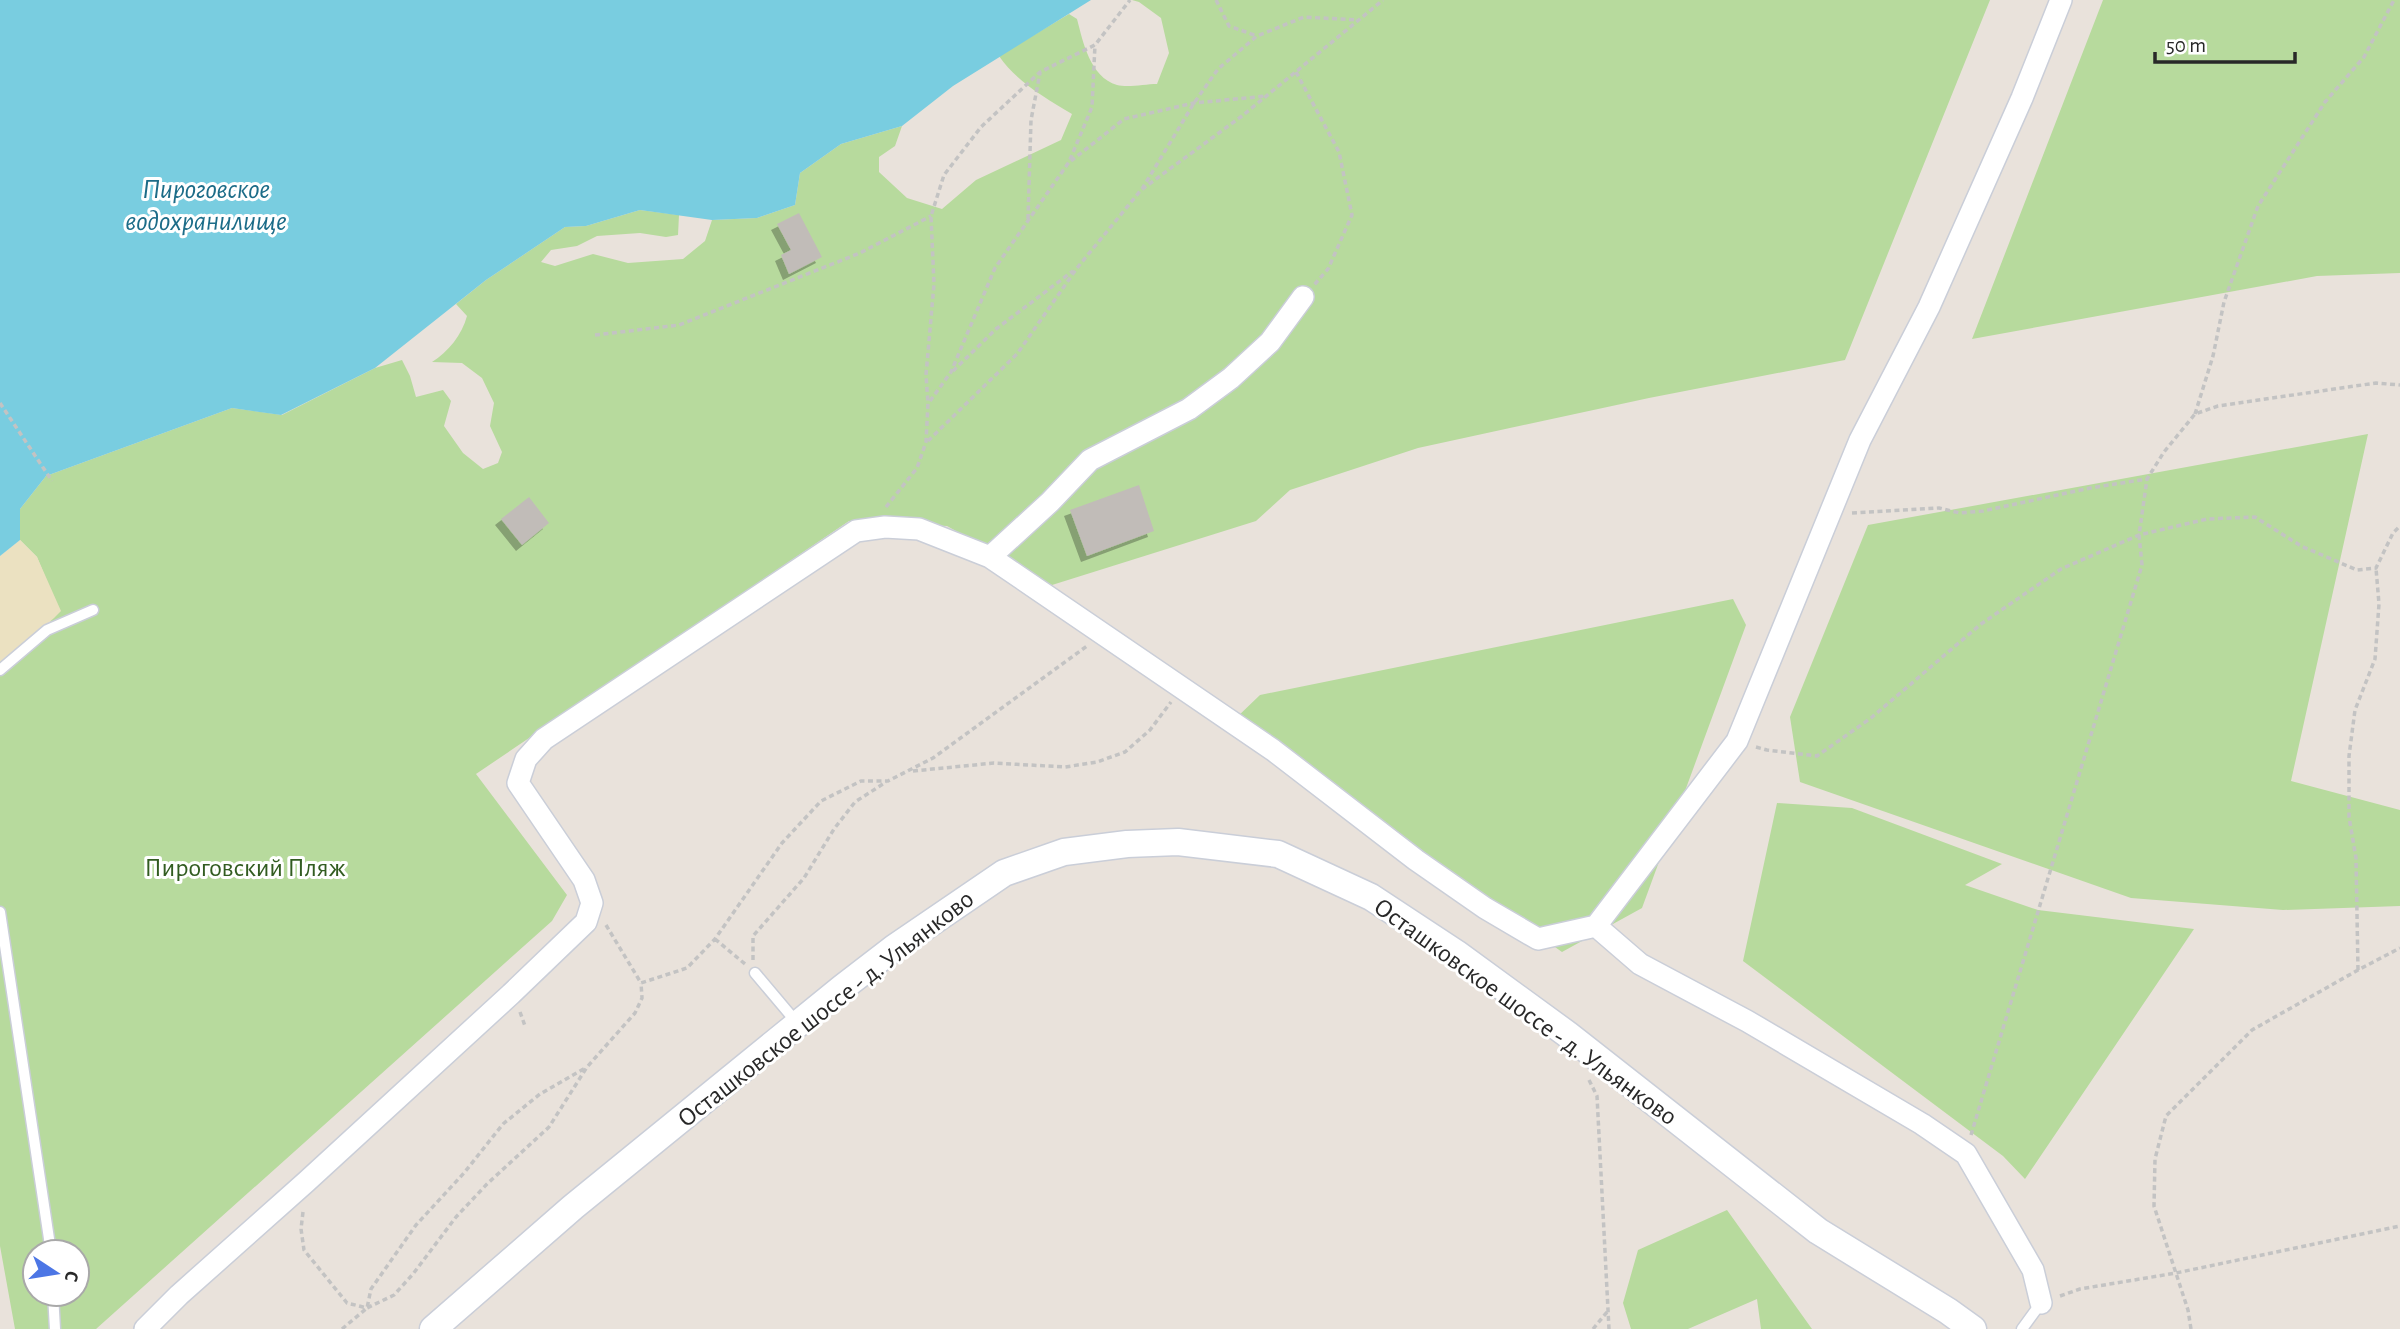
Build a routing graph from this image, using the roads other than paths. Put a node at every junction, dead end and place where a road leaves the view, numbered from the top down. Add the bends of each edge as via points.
1 (2061, 0) edge
2 (1303, 297) road end
3 (990, 557) junction
4 (93, 610) dead end
5 (0, 670) edge
6 (0, 912) edge
7 (1596, 926) junction
8 (755, 973) road end
9 (797, 1024) junction
10 (49, 1238) edge
11 (2041, 1303) joint
12 (54, 1308) edge
13 (55, 1329) edge
14 (145, 1329) edge
15 (433, 1329) edge
16 (1973, 1329) edge
17 (2022, 1329) edge

1 - 7 street via 1929,307 1860,440 1737,741
2 - 3 street via 1270,342 1231,378 1189,409 1090,460
3 - 7 street via 1273,750 1485,908 1538,939
3 - 14 street via 919,528 856,531 544,739 526,759 519,783 584,880 592,903 586,922
4 - 5 lane via 47,630
6 - 10 lane
7 - 11 street via 1640,964 1771,1035 1966,1154 2033,1270
8 - 9 lane
9 - 15 street, Осташковское шоссе - д. Ульянково via 573,1207
9 - 16 street, Осташковское шоссе - д. Ульянково via 894,947 1004,873 1063,852 1178,842 1278,854 1371,897 1456,953 1818,1231
11 - 17 lane
12 - 13 lane

